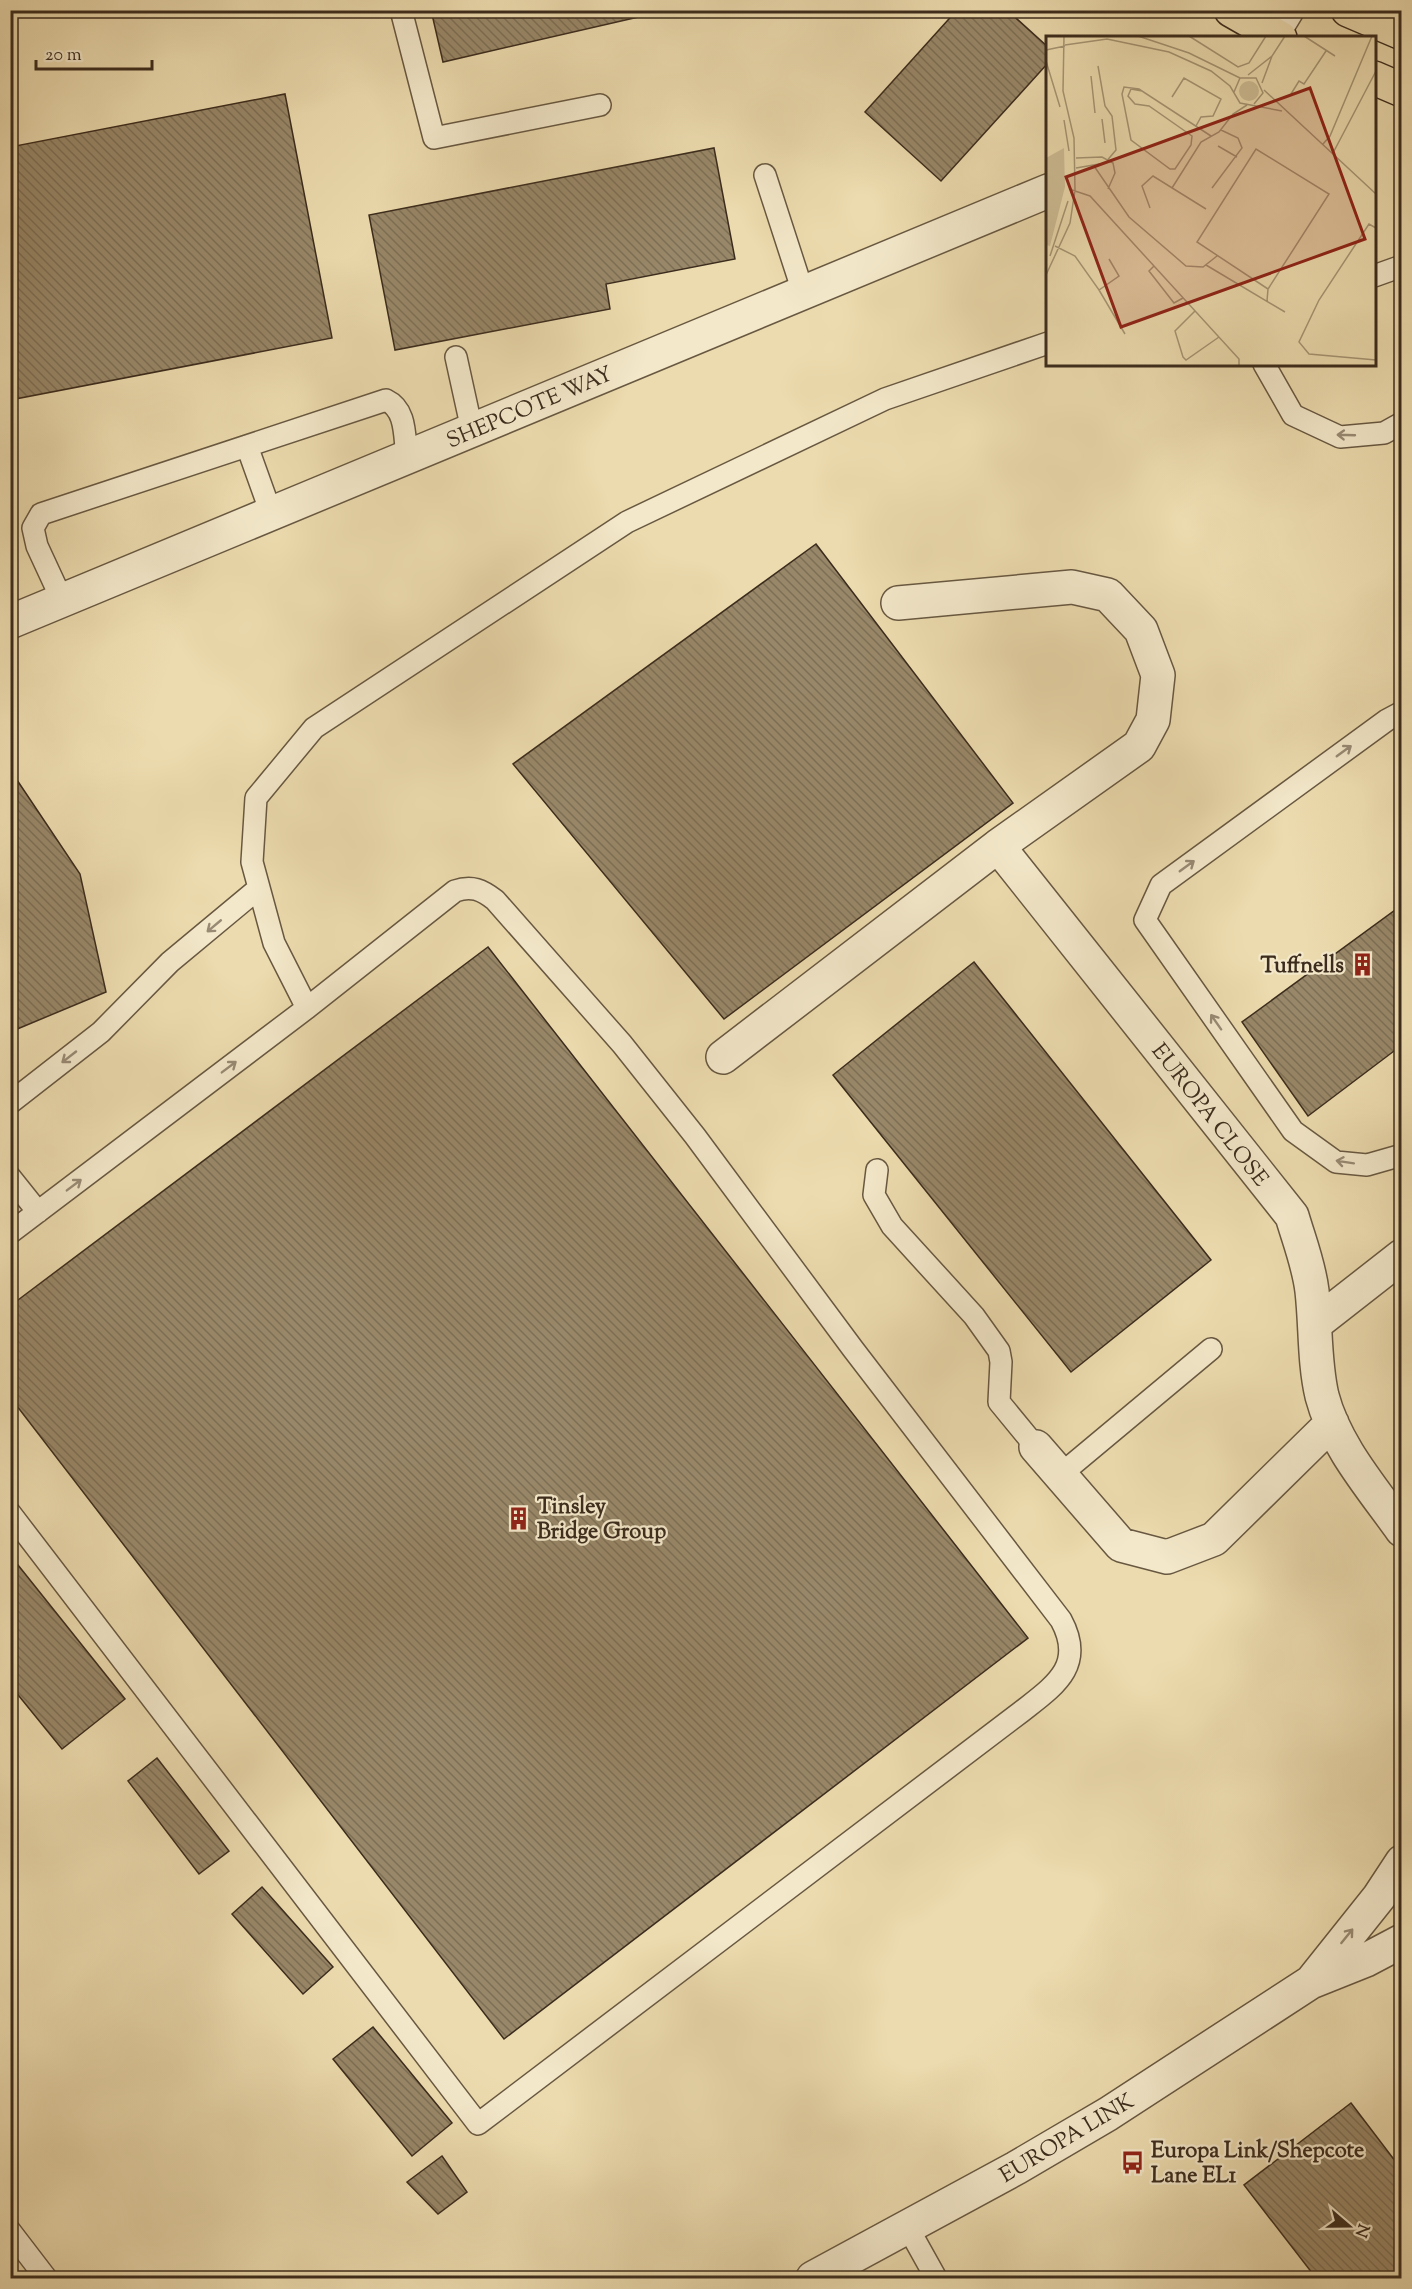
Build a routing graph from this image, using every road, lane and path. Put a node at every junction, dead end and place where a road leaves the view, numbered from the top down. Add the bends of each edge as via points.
1 (401, 10) edge
2 (1231, 10) edge
3 (1348, 10) edge
4 (1278, 30) edge
5 (1401, 33) edge
6 (1376, 79) edge
7 (1401, 90) edge
8 (600, 105) dead end
9 (765, 175) dead end
10 (1046, 191) edge
11 (1401, 266) edge
12 (1376, 275) edge
13 (803, 292) junction
14 (1046, 343) edge
15 (456, 357) dead end
16 (1265, 366) edge
17 (1401, 423) edge
18 (472, 430) junction
19 (247, 446) junction
20 (407, 457) junction
21 (271, 513) junction
22 (62, 600) junction
23 (898, 603) dead end
24 (10, 622) edge
25 (1401, 712) edge
26 (998, 846) junction
27 (258, 888) junction
28 (307, 1008) junction
29 (723, 1057) dead end
30 (10, 1103) edge
31 (1401, 1155) edge
32 (877, 1170) dead end
33 (10, 1177) edge
34 (38, 1212) junction
35 (10, 1233) edge
36 (1401, 1256) edge
37 (1315, 1324) junction
38 (1211, 1349) dead end
39 (1332, 1423) junction
40 (1036, 1447) joint
41 (1060, 1475) junction
42 (10, 1513) edge
43 (1401, 1530) edge
44 (1401, 1862) edge
45 (1401, 1941) edge
46 (1311, 1982) junction
47 (907, 2226) junction
48 (10, 2231) edge
49 (46, 2278) edge
50 (813, 2278) edge
51 (936, 2278) edge

1 - 8 lane via 434,138
2 - 4 highway
3 - 5 highway
6 - 7 highway
9 - 13 lane
10 - 13 street, SHEPCOTE WAY
11 - 12 lane
13 - 18 street, SHEPCOTE WAY
14 - 27 lane via 885,399 627,522 314,728 256,798 252,862
15 - 18 lane
17 -> 16 lane via 1384,433 1340,437 1293,415
18 - 20 street, SHEPCOTE WAY
19 - 20 lane via 386,400 402,414
19 - 21 lane
19 - 22 lane via 41,514 33,528 37,546
20 - 21 street, SHEPCOTE WAY
21 - 22 street, SHEPCOTE WAY
22 - 24 street, SHEPCOTE WAY
23 - 26 street via 1072,587 1108,596 1141,630 1158,675 1153,720 1139,746
31 -> 25 lane via 1367,1165 1336,1162 1293,1131 1145,920 1161,885
26 - 29 street
26 - 37 street, EUROPA CLOSE via 1292,1216 1310,1279
27 - 28 lane via 273,944
27 -> 30 lane via 170,962 101,1032
34 -> 28 lane
28 - 42 lane via 455,891 480,890 495,900 622,1044 695,1136 1061,1620 1070,1647 1060,1680 478,2124
32 - 40 lane via 874,1195 878,1204 892,1226 974,1316 999,1351 999,1402
33 - 34 lane
34 - 35 lane
36 - 37 street
37 - 39 street, EUROPA CLOSE via 1317,1364
38 - 41 lane
39 - 41 street via 1214,1539 1167,1557 1121,1545
39 - 43 street, EUROPA CLOSE
40 - 41 street
46 -> 44 street, EUROPA LINK via 1379,1897
45 - 46 street, EUROPA LINK
46 - 47 street, EUROPA LINK via 1108,2114
47 - 50 street, EUROPA LINK
47 - 51 lane
48 - 49 lane

